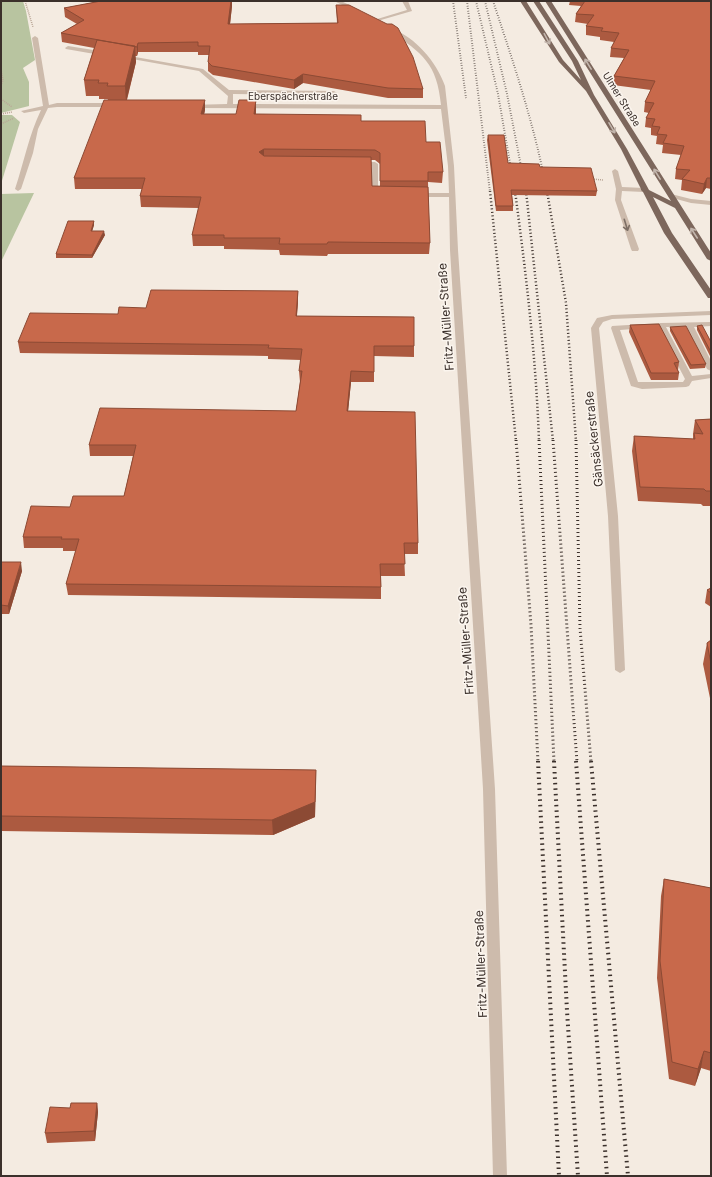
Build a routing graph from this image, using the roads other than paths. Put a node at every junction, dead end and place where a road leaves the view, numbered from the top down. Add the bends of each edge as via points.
1 (337, 1) edge
2 (405, 1) edge
3 (536, 1) edge
4 (549, 2) edge
5 (525, 4) edge
6 (364, 14) edge
7 (370, 17) edge
8 (376, 21) junction
9 (35, 38) road end
10 (68, 48) edge
11 (229, 92) junction
12 (334, 93) edge
13 (591, 95) junction
14 (124, 105) edge
15 (46, 106) junction
16 (185, 106) edge
17 (230, 106) junction
18 (444, 106) junction
19 (24, 111) dead end
20 (351, 164) edge
21 (615, 171) dead end
22 (18, 189) dead end
23 (618, 189) junction
24 (644, 190) junction
25 (390, 195) edge
26 (405, 195) edge
27 (453, 195) junction
28 (671, 196) junction
29 (711, 203) edge
30 (678, 207) junction
31 (635, 249) dead end
32 (711, 259) edge
33 (711, 296) edge
34 (711, 313) edge
35 (711, 324) edge
36 (661, 325) junction
37 (689, 325) junction
38 (711, 369) edge
39 (711, 376) edge
40 (689, 379) junction
41 (620, 670) dead end
42 (500, 1176) edge

1 - 6 street
2 - 8 street via 410,10
3 - 13 main road, Ulmer Straße via 574,61
28 -> 4 main road, Ulmer Straße
5 -> 13 main road via 561,62
7 - 8 street
8 - 18 street via 410,42 426,56 438,75
9 - 15 street
10 - 11 street via 201,70
11 - 12 street
11 - 17 street via 232,97
13 -> 24 main road, Ulmer Straße via 624,149
14 - 15 street
15 - 19 street
15 - 22 street via 35,129
16 - 17 street, Eberspächerstraße
17 - 18 street, Eberspächerstraße
18 - 27 street, Fritz-Müller-Straße
20 - 25 street via 375,164 375,195
21 - 23 street
23 - 24 street
23 -> 31 street via 618,200
24 - 30 main road, Ulmer Straße
24 - 33 main road, Ulmer Straße via 676,247
26 - 27 street
27 - 42 street, Fritz-Müller-Straße via 455,264 489,789
28 - 29 street
28 - 30 main road, Ulmer Straße
32 -> 30 main road, Ulmer Straße
34 - 41 street, Gänsäckerstraße via 612,317 600,320 595,328 613,516
35 - 37 street
36 - 37 street
36 - 40 street
36 - 40 street via 615,328 632,381 642,386 686,384
37 - 38 street
39 - 40 street

